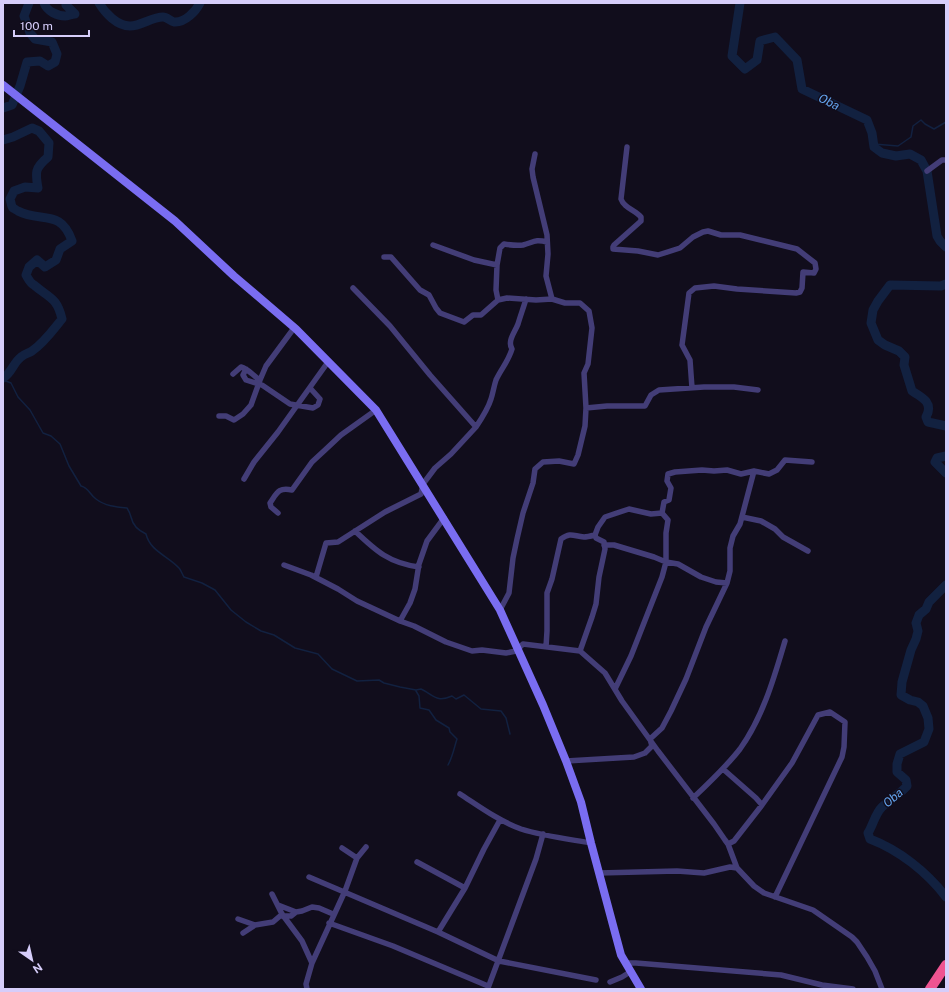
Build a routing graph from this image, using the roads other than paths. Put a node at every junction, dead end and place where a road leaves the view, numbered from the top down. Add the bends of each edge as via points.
1 (3, 85) edge
2 (627, 147) dead end
3 (534, 154) dead end
4 (946, 160) edge
5 (928, 172) dead end
6 (548, 242) junction
7 (433, 244) dead end
8 (384, 257) dead end
9 (496, 265) junction
10 (353, 288) dead end
11 (526, 299) junction
12 (552, 299) junction
13 (498, 300) junction
14 (294, 328) junction
15 (328, 362) junction
16 (233, 374) dead end
17 (259, 382) junction
18 (310, 388) junction
19 (692, 388) junction
20 (758, 390) dead end
21 (298, 405) junction
22 (586, 408) junction
23 (376, 410) junction
24 (219, 416) dead end
25 (476, 427) junction
26 (812, 462) dead end
27 (754, 471) junction
28 (244, 479) dead end
29 (423, 484) junction
30 (278, 513) dead end
31 (662, 514) junction
32 (742, 517) junction
33 (444, 518) junction
34 (355, 531) junction
35 (594, 535) junction
36 (604, 545) junction
37 (808, 551) dead end
38 (666, 562) junction
39 (284, 565) dead end
40 (419, 567) junction
41 (316, 577) junction
42 (727, 583) junction
43 (500, 610) junction
44 (400, 621) junction
45 (785, 641) dead end
46 (546, 647) junction
47 (518, 648) junction
48 (580, 651) junction
49 (615, 689) junction
50 (650, 739) junction
51 (566, 761) junction
52 (722, 769) junction
53 (460, 794) dead end
54 (693, 798) junction
55 (762, 805) junction
56 (500, 820) junction
57 (543, 834) junction
58 (590, 843) junction
59 (728, 844) junction
60 (366, 847) dead end
61 (342, 848) dead end
62 (357, 858) junction
63 (417, 862) dead end
64 (737, 868) junction
65 (599, 873) junction
66 (310, 877) dead end
67 (465, 888) junction
68 (345, 891) junction
69 (272, 894) dead end
70 (775, 897) junction
71 (277, 904) junction
72 (296, 912) junction
73 (334, 914) junction
74 (284, 916) junction
75 (238, 919) dead end
76 (329, 923) junction
77 (255, 925) junction
78 (438, 932) junction
79 (243, 933) dead end
80 (499, 961) junction
81 (312, 963) junction
82 (625, 963) junction
83 (946, 965) edge
84 (630, 972) junction
85 (596, 980) dead end
86 (610, 982) dead end
87 (488, 988) edge
88 (307, 989) edge
89 (641, 989) edge
90 (853, 989) edge
91 (882, 989) edge
92 (930, 989) edge

1 - 14 street via 175,221
2 - 19 street via 621,199 622,203 641,217 641,221 614,245 614,249 658,255 680,248 693,237 708,231 721,235 740,235 797,249 815,263 814,273 803,273 801,290 796,293 714,286 691,291 682,345 690,360
3 - 6 street via 533,177
4 - 5 street via 942,160
6 - 9 street via 533,240 522,245 504,244 500,248
6 - 12 street via 546,276
7 - 9 street via 474,260
8 - 13 street via 391,257 420,290 429,295 440,313 454,319 464,322 473,315 481,316
9 - 13 street
10 - 25 street via 390,326
11 - 12 street
11 - 13 street
11 - 25 street via 512,336 511,354 496,380 485,412
12 - 22 street via 565,303 580,303 590,311 592,328 588,364 584,373
14 - 15 street
14 - 17 street via 266,366
15 - 18 street
15 - 23 street
16 - 17 street via 241,367
17 - 21 street via 290,404
17 - 24 street via 251,405 243,414 234,420
18 - 21 street
18 - 21 street via 320,399 318,405 313,408
19 - 20 street via 734,387
19 - 22 street via 659,390 651,395 645,406
21 - 28 street
22 - 43 street via 585,426 574,464 559,461 543,462 535,468 523,513 509,593
23 - 29 street
23 - 30 street via 354,425 312,462 292,490 284,488 279,491 270,503
25 - 29 street via 435,468
26 - 27 street via 785,460 777,470 769,474
27 - 31 street via 741,474 726,470 688,470 668,474 667,481 671,488 669,500 664,502
27 - 32 street
29 - 33 street
29 - 34 street via 421,494
31 - 35 street via 629,509 605,517
31 - 38 street via 668,520
32 - 37 street via 761,521
32 - 42 street via 730,548
33 - 40 street via 427,541
33 - 43 street
34 - 40 street via 387,558
34 - 41 street via 338,542 326,543
35 - 36 street via 604,542
35 - 46 street via 584,537 572,534 561,539 552,579 546,593
36 - 38 street via 614,545
36 - 48 street via 596,604
38 - 42 street via 678,564 716,582
38 - 49 street via 650,610
39 - 41 street
40 - 44 street via 415,588
41 - 44 street via 357,601
42 - 50 street via 706,626 671,711 662,728
43 - 47 street
44 - 47 street via 472,651 506,653
45 - 52 street via 772,684 754,724 740,748
46 - 47 street via 523,644
46 - 48 street
47 - 51 street
48 - 49 street via 605,673
49 - 50 street
50 - 51 street via 652,746 649,750 634,757
50 - 54 street
51 - 58 street via 581,802
52 - 54 street
52 - 55 street
53 - 56 street
54 - 59 street
55 - 59 street via 734,841
55 - 70 street via 792,763 818,715 830,712 845,722 842,757
56 - 57 street
56 - 67 street
57 - 58 street
57 - 80 street
58 - 65 street
59 - 64 street
60 - 62 street
61 - 62 street
62 - 68 street
63 - 67 street
64 - 65 street via 730,867 704,873
64 - 70 street via 754,886
65 - 82 street
66 - 68 street
67 - 78 street
68 - 73 street
68 - 78 street
69 - 71 street
70 - 91 street via 813,910 858,942
71 - 72 street
71 - 74 street
72 - 73 street via 312,907
72 - 74 street via 291,916
73 - 76 street
74 - 77 street via 273,922
74 - 81 street via 302,941
75 - 77 street
76 - 81 street
76 - 87 street via 393,946
77 - 79 street
78 - 80 street
80 - 85 street
80 - 87 street
81 - 88 street
82 - 84 street
82 - 90 street via 781,975
83 - 92 highway
84 - 86 street
84 - 89 street

